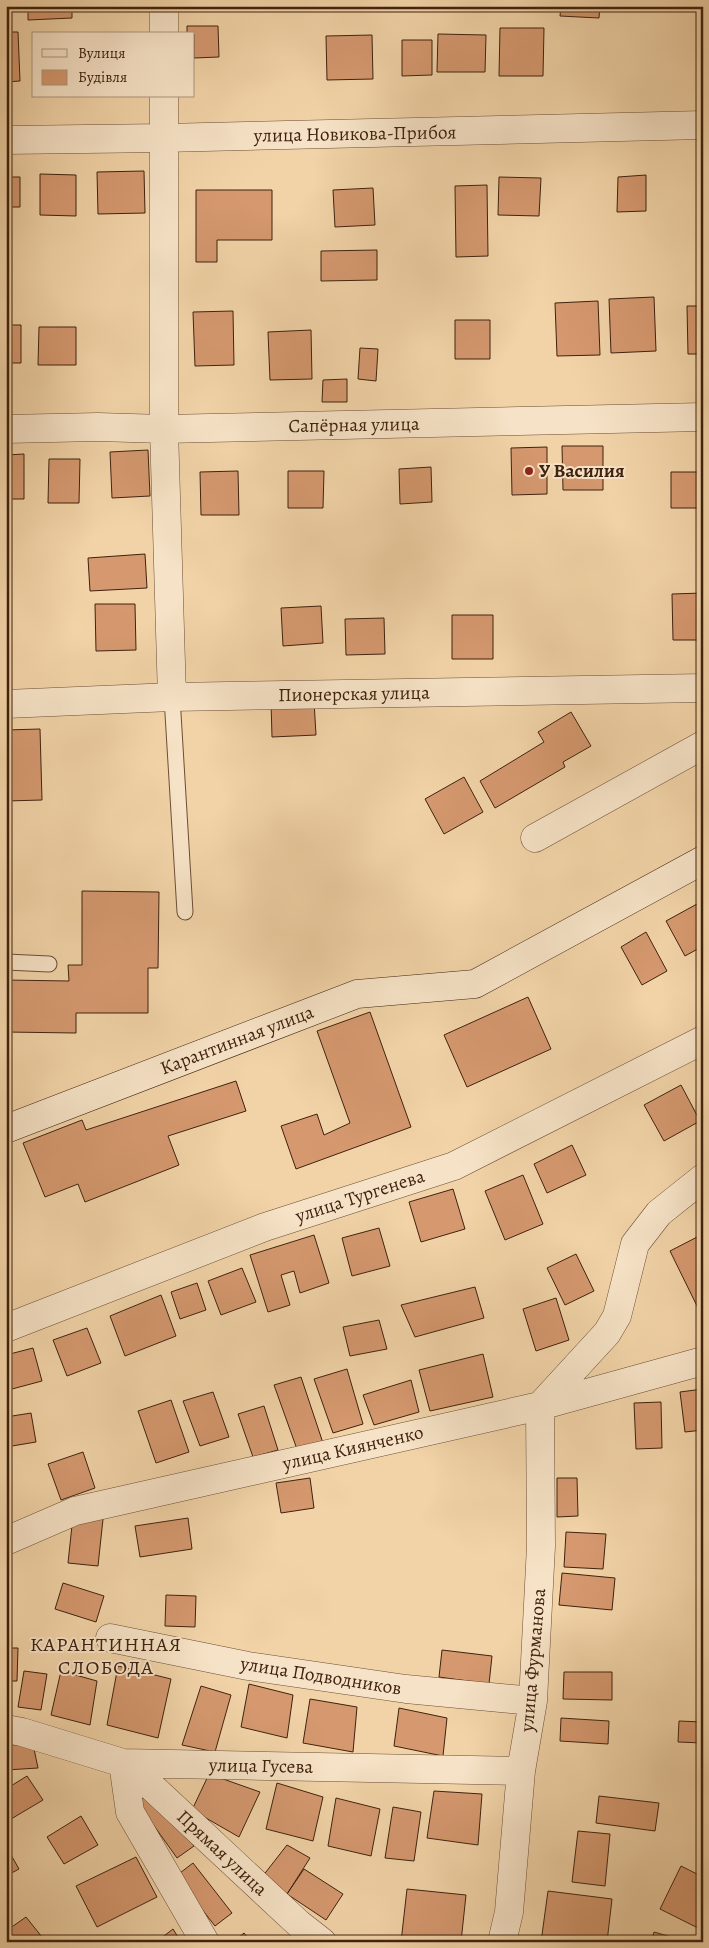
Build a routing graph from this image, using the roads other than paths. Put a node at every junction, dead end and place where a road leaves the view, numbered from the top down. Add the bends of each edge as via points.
1 (164, 6) edge
2 (164, 32) edge
3 (164, 98) edge
4 (703, 125) edge
5 (164, 138) junction
6 (6, 140) edge
7 (703, 417) edge
8 (6, 429) edge
9 (164, 430) junction
10 (703, 688) edge
11 (172, 697) junction
12 (6, 704) edge
13 (703, 744) edge
14 (535, 838) dead end
15 (703, 860) edge
16 (185, 912) dead end
17 (6, 962) edge
18 (49, 964) dead end
19 (703, 1040) edge
20 (6, 1129) edge
21 (703, 1178) edge
22 (6, 1328) edge
23 (703, 1361) edge
24 (540, 1406) junction
25 (6, 1541) edge
26 (110, 1638) dead end
27 (533, 1701) junction
28 (6, 1729) edge
29 (123, 1763) junction
30 (521, 1771) junction
31 (205, 1942) edge
32 (322, 1942) edge
33 (502, 1942) edge

1 - 2 street
3 - 5 street
4 - 5 street, улица Новикова-Прибоя
5 - 6 street, улица Новикова-Прибоя
5 - 9 street
7 - 9 street, Сапёрная улица
8 - 9 street, Сапёрная улица
9 - 11 street
10 - 11 street, Пионерская улица
11 - 12 street, Пионерская улица
11 - 16 lane
13 - 14 street
15 - 20 street, Карантинная улица via 475,984 357,994
17 - 18 lane
19 - 22 street, улица Тургенева via 454,1166 265,1227
21 - 24 street via 659,1213 635,1244 617,1316 606,1333
23 - 24 street, улица Киянченко
24 - 25 street, улица Киянченко via 75,1511
24 - 27 street, улица Фурманова via 541,1546
26 - 27 street, улица Подводников via 258,1668 406,1690
27 - 30 street, улица Фурманова
28 - 29 street, улица Гусева
29 - 30 street, улица Гусева
29 - 31 street via 130,1812
29 - 32 street, Прямая улица via 298,1924
30 - 33 street, улица Фурманова via 509,1912

